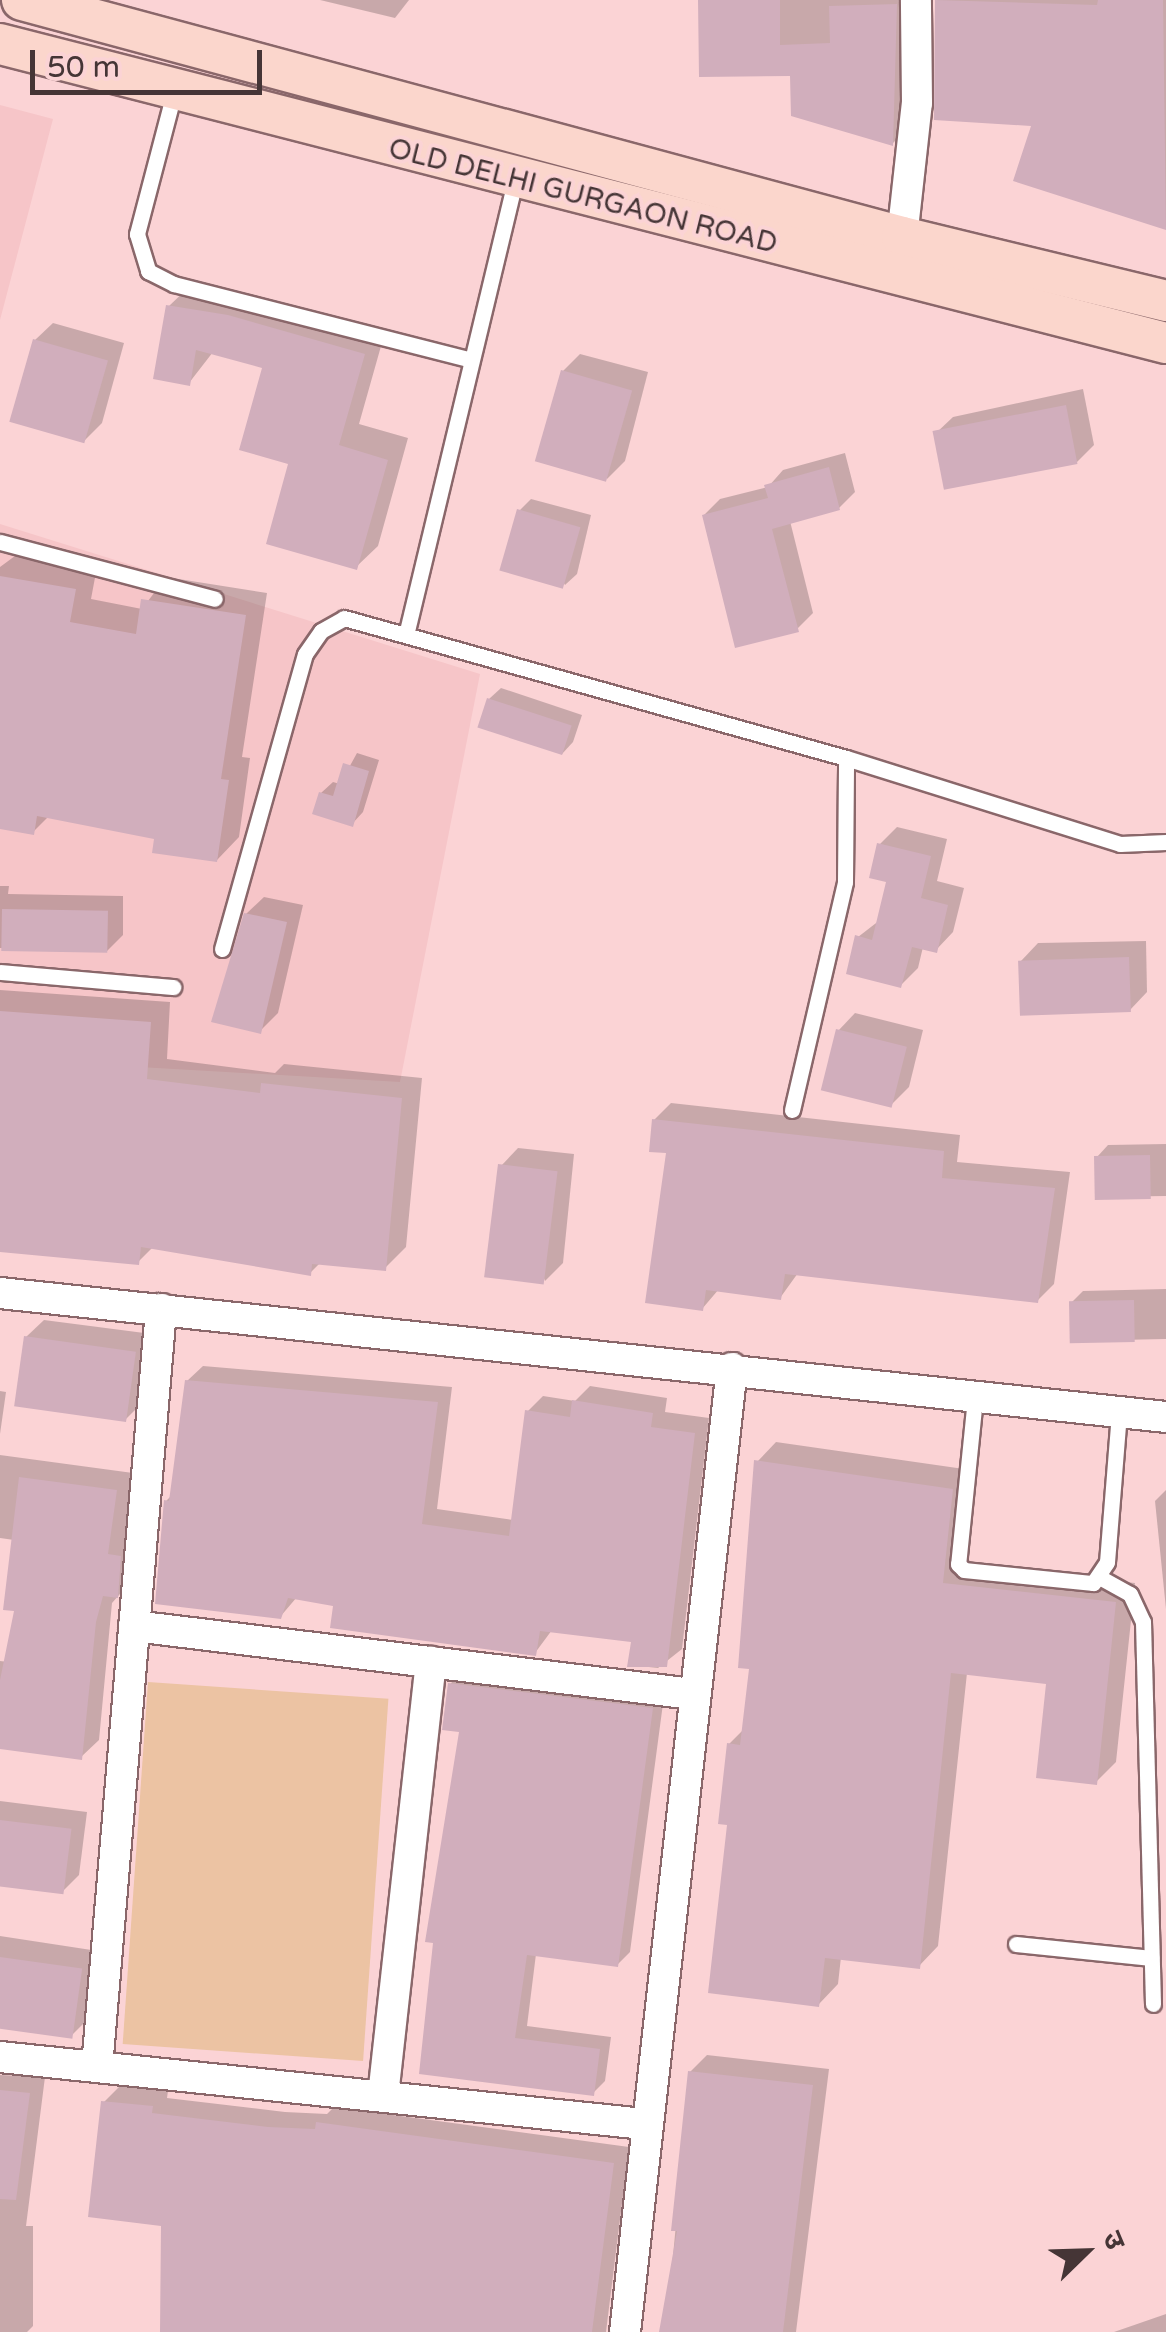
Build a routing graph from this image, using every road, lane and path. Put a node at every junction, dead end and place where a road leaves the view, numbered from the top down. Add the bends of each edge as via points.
1 (22, 0) edge
2 (916, 0) edge
3 (0, 44) edge
4 (187, 44) junction
5 (175, 89) junction
6 (514, 180) junction
7 (900, 256) junction
8 (1166, 301) edge
9 (1166, 344) edge
10 (469, 359) junction
11 (0, 542) edge
12 (215, 599) dead end
13 (406, 631) junction
14 (846, 758) junction
15 (1166, 842) edge
16 (222, 948) dead end
17 (0, 972) edge
18 (172, 987) dead end
19 (792, 1110) dead end
20 (0, 1293) edge
21 (161, 1309) junction
22 (732, 1368) junction
23 (975, 1398) junction
24 (1119, 1412) junction
25 (1166, 1417) edge
26 (1101, 1578) junction
27 (134, 1626) junction
28 (430, 1662) junction
29 (694, 1694) junction
30 (1016, 1944) dead end
31 (1151, 1958) junction
32 (1152, 2004) dead end
33 (0, 2057) edge
34 (97, 2067) junction
35 (383, 2096) junction
36 (644, 2124) junction
37 (626, 2332) edge

1 - 4 main road, OLD DELHI GURGAON ROAD
2 - 7 street via 917,102
3 - 5 main road, OLD DELHI GURGAON ROAD
4 - 5 street
4 - 7 main road, OLD DELHI GURGAON ROAD
5 - 6 main road, OLD DELHI GURGAON ROAD
5 - 10 lane via 137,234 148,272
6 - 7 main road, OLD DELHI GURGAON ROAD
6 - 10 lane
7 - 8 main road, OLD DELHI GURGAON ROAD
7 - 9 main road, OLD DELHI GURGAON ROAD
10 - 13 lane
11 - 12 lane
13 - 14 lane
13 - 16 lane via 344,618 321,631 305,654
14 - 15 lane via 1120,844
14 - 19 lane via 845,882
17 - 18 lane
20 - 21 street
21 - 22 street
21 - 27 street
22 - 23 street
22 - 29 street
23 - 24 street
23 - 26 lane via 958,1564 1093,1583
24 - 25 street
24 - 26 lane
26 - 31 lane via 1130,1594 1142,1622
27 - 28 street
27 - 34 street
28 - 29 street
28 - 35 street
29 - 36 street
30 - 31 lane
31 - 32 lane
33 - 34 street
34 - 35 street
35 - 36 street
36 - 37 street

